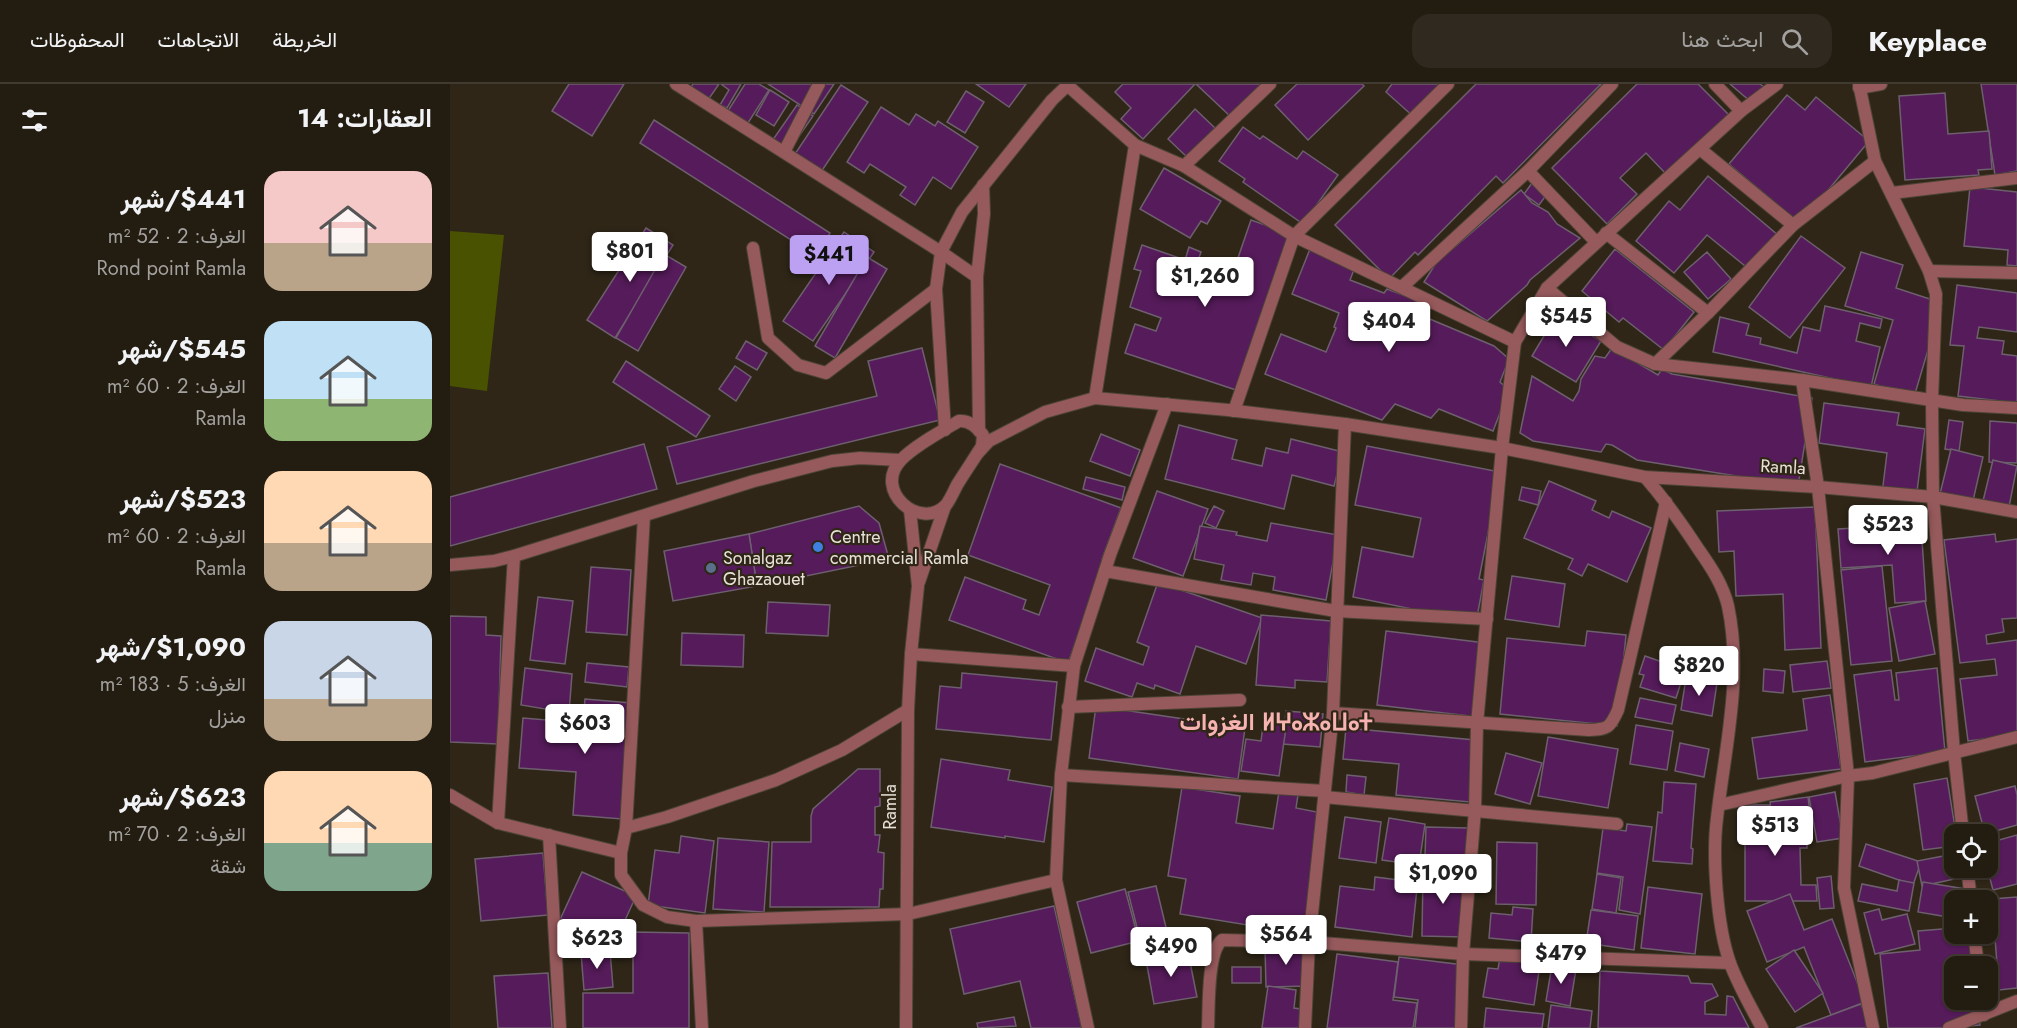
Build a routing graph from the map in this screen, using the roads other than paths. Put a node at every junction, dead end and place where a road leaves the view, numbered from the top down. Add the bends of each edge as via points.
1 (676, 84) edge
2 (819, 84) edge
3 (1067, 84) edge
4 (1270, 84) edge
5 (1448, 84) edge
6 (1612, 84) edge
7 (1715, 84) edge
8 (1777, 84) edge
9 (1881, 84) edge
10 (1859, 86) edge
11 (1741, 111) junction
12 (1135, 145) junction
13 (1700, 149) junction
14 (784, 153) junction
15 (1875, 161) junction
16 (1184, 166) junction
17 (1528, 171) junction
18 (2017, 178) edge
19 (983, 185) junction
20 (1892, 193) junction
21 (1793, 225) junction
22 (1606, 233) junction
23 (1294, 236) junction
24 (1596, 242) junction
25 (753, 248) dead end
26 (941, 252) junction
27 (1929, 271) junction
28 (2017, 273) edge
29 (977, 277) junction
30 (1402, 287) junction
31 (1547, 288) junction
32 (936, 290) junction
33 (1708, 313) junction
34 (1515, 342) junction
35 (1655, 364) junction
36 (1802, 380) junction
37 (1095, 398) junction
38 (1932, 400) junction
39 (1167, 404) junction
40 (2017, 408) edge
41 (1234, 411) junction
42 (1345, 424) junction
43 (945, 430) junction
44 (984, 438) junction
45 (1503, 448) junction
46 (900, 460) junction
47 (1645, 477) junction
48 (1818, 487) junction
49 (1933, 497) junction
50 (1666, 502) junction
51 (945, 506) junction
52 (910, 510) junction
53 (2017, 512) edge
54 (644, 516) junction
55 (514, 556) junction
56 (450, 565) edge
57 (1105, 571) junction
58 (918, 586) junction
59 (1336, 611) junction
60 (1487, 619) junction
61 (911, 654) junction
62 (1074, 666) junction
63 (1240, 700) dead end
64 (1068, 706) junction
65 (908, 710) junction
66 (1333, 714) junction
67 (1477, 724) junction
68 (2017, 737) edge
69 (1954, 752) junction
70 (1061, 775) junction
71 (1848, 776) junction
72 (1324, 794) junction
73 (450, 795) edge
74 (1719, 806) junction
75 (1475, 810) junction
76 (498, 823) junction
77 (1617, 824) dead end
78 (1962, 824) edge
79 (626, 828) junction
80 (549, 835) junction
81 (621, 853) junction
82 (1056, 880) junction
83 (908, 914) junction
84 (696, 921) junction
85 (1310, 942) junction
86 (1463, 954) junction
87 (1730, 963) junction
88 (2017, 1000) edge
89 (1983, 1010) edge
90 (1984, 1015) junction
91 (560, 1028) edge
92 (702, 1028) edge
93 (906, 1028) edge
94 (1088, 1028) edge
95 (1208, 1028) edge
96 (1305, 1028) edge
97 (1461, 1028) edge
98 (1762, 1028) edge
99 (1874, 1028) edge
100 (1949, 1028) edge

1 - 14 street
2 - 14 street
3 - 12 street
3 - 19 street
4 - 16 street
5 - 23 street
6 - 17 street
7 - 11 street
8 - 11 street
9 - 10 street
10 - 15 street
11 - 13 street
12 - 16 street
12 - 37 street
13 - 21 street
13 - 22 street
14 - 26 street
15 - 20 street
15 - 21 street
16 - 23 street
17 - 24 street
17 - 30 street
18 - 20 street
19 - 26 street via 962,212
19 - 29 street
20 - 27 street
21 - 33 street
22 - 24 street
22 - 33 street
23 - 30 street
23 - 41 street
24 - 31 street
25 - 32 street via 768,338 798,365 826,373
26 - 29 street
26 - 32 street
27 - 28 street
27 - 38 street via 1936,294
29 - 44 street
30 - 34 street
31 - 34 street
31 - 35 street via 1617,346
32 - 43 street
33 - 35 street
34 - 45 street
35 - 36 street
36 - 38 street
36 - 48 street
37 - 39 street, Ramla
37 - 44 street via 1045,412
38 - 40 street
38 - 49 street
39 - 41 street, Ramla
39 - 57 street
41 - 42 street, Ramla
42 - 45 street, Ramla
42 - 59 street
43 - 44 street via 964,421
43 - 46 street
44 - 51 street
45 - 47 street, Ramla
45 - 60 street
46 - 52 street via 892,484 901,504
46 - 54 street via 832,461
47 - 48 street, Ramla
47 - 50 street
48 - 49 street, Ramla
48 - 71 street
49 - 53 street, Ramla
49 - 69 street
50 - 67 street via 1630,662 1612,723 1606,729 1589,730
50 - 74 street via 1717,577 1727,604 1733,703
51 - 52 street via 934,512
51 - 58 street
52 - 58 street
54 - 55 street
54 - 79 street
55 - 56 street
55 - 76 street
57 - 59 street
57 - 62 street
58 - 61 street, Ramla
59 - 60 street
59 - 66 street
60 - 67 street
61 - 62 street
61 - 65 street, Ramla
62 - 64 street
63 - 64 street
64 - 70 street
65 - 79 street via 842,750 776,780
65 - 83 street, Ramla
66 - 67 street
66 - 72 street
67 - 75 street
68 - 69 street
69 - 71 street
69 - 78 street
70 - 72 street
70 - 82 street
71 - 74 street
71 - 99 street via 1844,888
72 - 75 street
72 - 85 street
73 - 76 street
74 - 87 street via 1716,866 1720,920
75 - 77 street
75 - 86 street
76 - 80 street
79 - 81 street
80 - 81 street
80 - 91 street
81 - 84 street via 621,875 643,905 667,917
82 - 83 street
82 - 94 street
83 - 84 street
83 - 93 street, Ramla
84 - 92 street
85 - 86 street
85 - 95 street via 1222,940 1212,963
85 - 96 street
86 - 87 street
86 - 97 street
87 - 98 street
88 - 90 street
89 - 90 street
90 - 100 street

